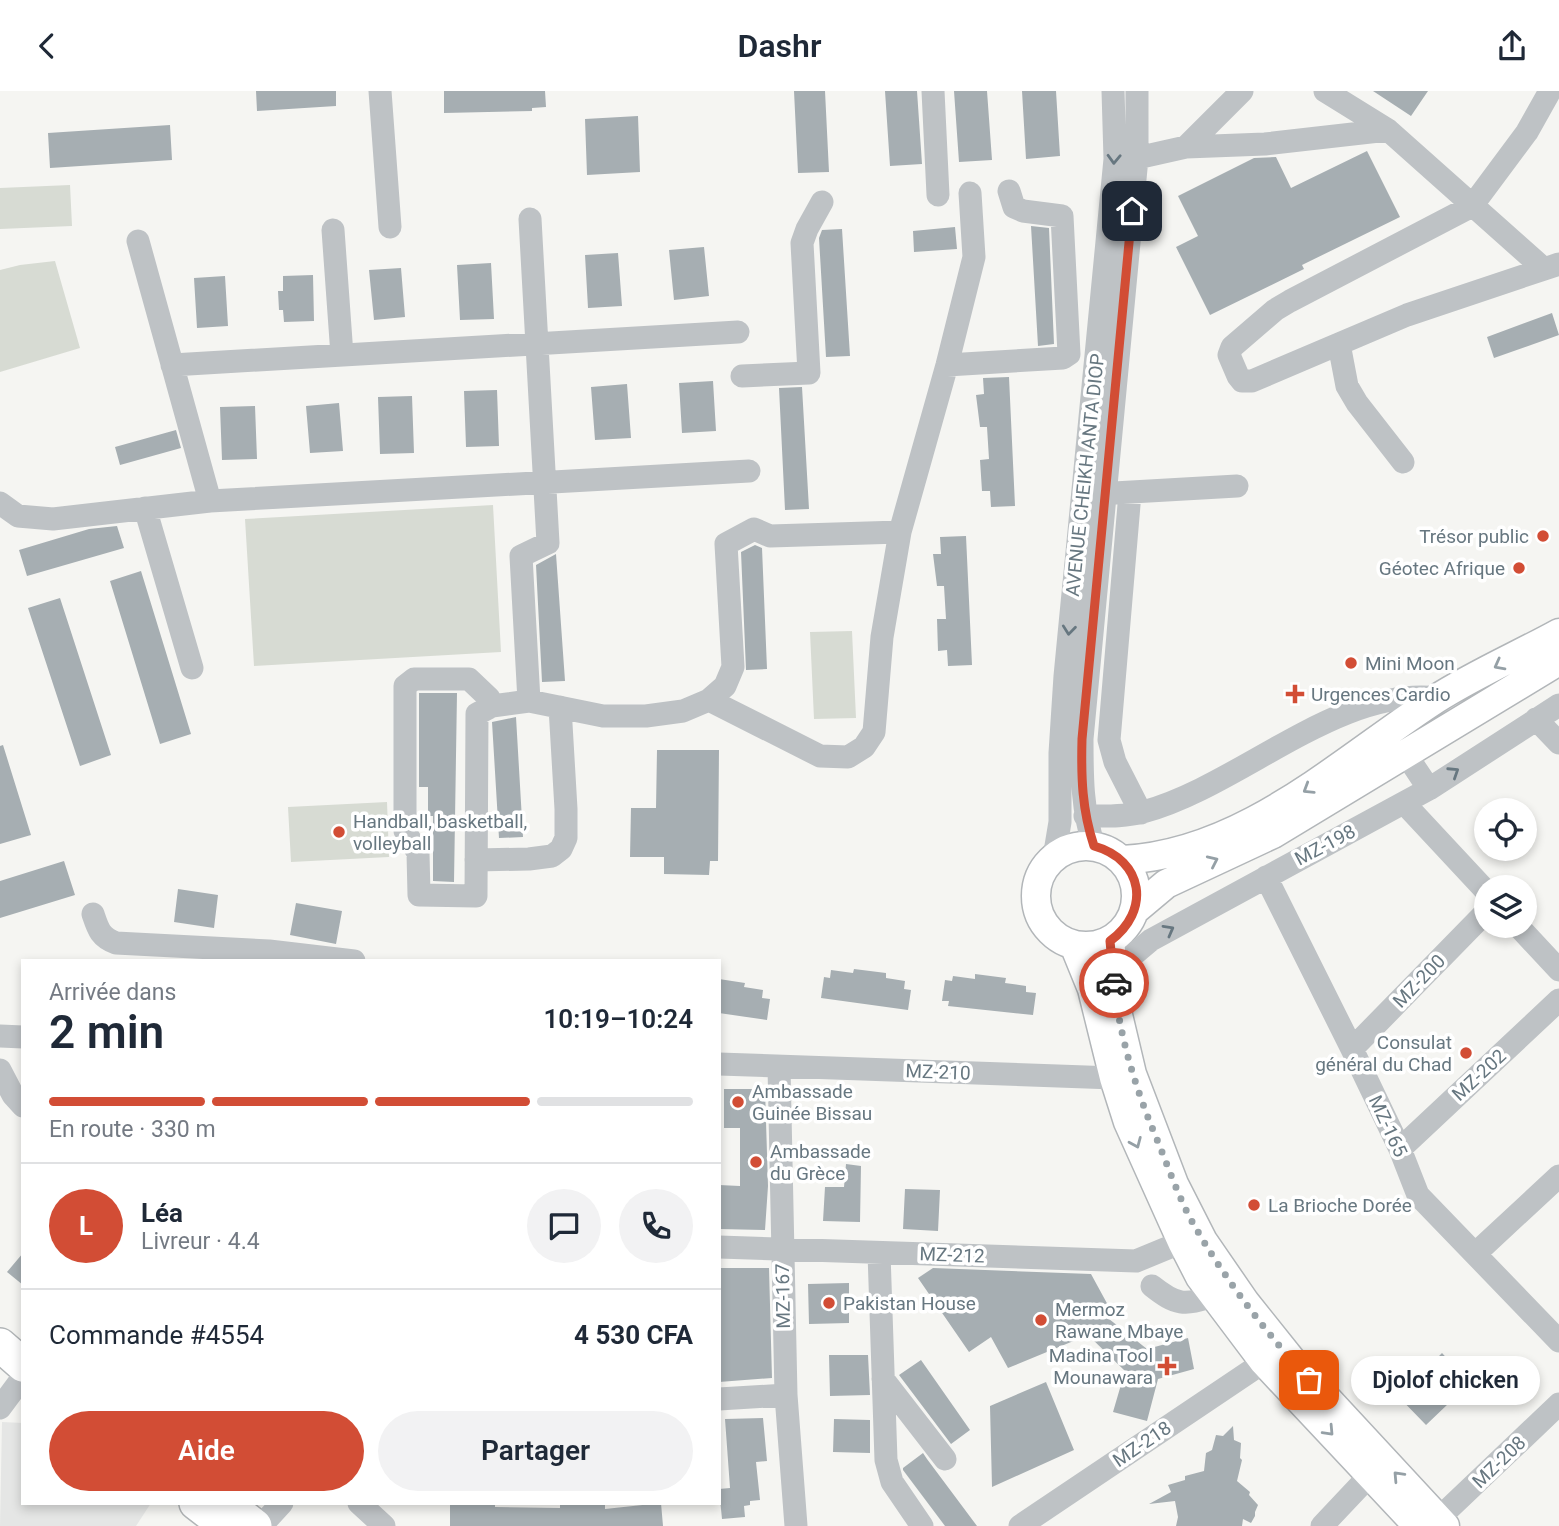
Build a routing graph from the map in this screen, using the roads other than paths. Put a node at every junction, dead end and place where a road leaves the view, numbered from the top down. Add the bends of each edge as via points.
1 (380, 91) edge
2 (933, 91) edge
3 (1114, 91) edge
4 (1137, 91) edge
5 (1242, 91) edge
6 (1325, 91) edge
7 (1550, 91) edge
8 (1388, 130) junction
9 (1186, 147) junction
10 (1137, 157) junction
11 (1009, 191) dead end
12 (970, 193) dead end
13 (938, 195) dead end
14 (822, 202) dead end
15 (1472, 207) junction
16 (530, 219) dead end
17 (390, 227) dead end
18 (333, 230) dead end
19 (138, 241) dead end
20 (1551, 266) edge
21 (738, 332) dead end
22 (538, 344) junction
23 (1339, 344) junction
24 (342, 355) junction
25 (172, 365) junction
26 (947, 365) junction
27 (742, 376) dead end
28 (1403, 462) dead end
29 (749, 471) dead end
30 (546, 482) junction
31 (1237, 486) dead end
32 (1130, 492) junction
33 (1104, 494) junction
34 (211, 501) junction
35 (0, 503) edge
36 (145, 508) junction
37 (900, 532) junction
38 (1559, 633) edge
39 (1559, 661) edge
40 (192, 668) dead end
41 (1438, 698) junction
42 (709, 700) junction
43 (529, 701) junction
44 (1559, 705) edge
45 (492, 706) junction
46 (560, 707) junction
47 (1536, 719) junction
48 (1559, 743) edge
49 (1405, 753) junction
50 (1429, 789) junction
51 (1404, 803) junction
52 (1141, 813) junction
53 (1085, 816) junction
54 (1094, 846) junction
55 (1054, 858) junction
56 (476, 860) junction
57 (1122, 860) junction
58 (1266, 877) junction
59 (1474, 878) edge
60 (1135, 910) junction
61 (93, 913) dead end
62 (1474, 924) edge
63 (1529, 938) edge
64 (1074, 945) junction
65 (1111, 954) junction
66 (337, 959) edge
67 (1559, 970) edge
68 (1559, 1000) edge
69 (0, 1036) edge
70 (21, 1037) edge
71 (1352, 1049) junction
72 (721, 1065) edge
73 (779, 1066) junction
74 (0, 1070) edge
75 (1114, 1078) junction
76 (21, 1105) edge
77 (1399, 1149) junction
78 (1559, 1176) edge
79 (1182, 1242) junction
80 (721, 1247) edge
81 (782, 1250) junction
82 (879, 1253) junction
83 (1475, 1254) junction
84 (1152, 1286) dead end
85 (1213, 1296) junction
86 (0, 1323) edge
87 (21, 1339) edge
88 (1559, 1341) edge
89 (0, 1345) edge
90 (1264, 1362) junction
91 (21, 1363) edge
92 (883, 1379) junction
93 (21, 1380) edge
94 (786, 1395) junction
95 (721, 1399) edge
96 (1559, 1404) edge
97 (0, 1408) edge
98 (945, 1459) dead end
99 (1370, 1475) junction
100 (199, 1505) edge
101 (229, 1505) edge
102 (280, 1505) edge
103 (361, 1505) edge
104 (1425, 1524) edge
105 (226, 1526) edge
106 (255, 1526) edge
107 (261, 1526) edge
108 (384, 1526) edge
109 (796, 1526) edge
110 (922, 1526) edge
111 (1020, 1526) edge
112 (1322, 1526) edge

1 - 17 street
2 - 13 street
3 -> 55 street, AVENUE CHEIKH ANTA DIOP via 1115,159 1065,676 1060,822
4 - 10 street, AVENUE CHEIKH ANTA DIOP
5 - 9 street
6 - 8 street
7 - 15 street via 1527,132
8 - 9 street via 1265,144
8 - 15 street
9 - 10 street
10 - 33 street, AVENUE CHEIKH ANTA DIOP
11 - 26 street via 1013,207 1062,216 1069,354
12 - 26 street via 974,257
14 - 27 street via 802,243 809,373
15 - 20 street
15 - 23 street via 1275,310 1232,347 1229,355 1242,381 1252,381
16 - 22 street
18 - 24 street
19 - 25 street
20 - 23 street
21 - 22 street
22 - 24 street
22 - 30 street
23 - 28 street via 1352,394
24 - 25 street
25 - 34 street
26 - 37 street
29 - 30 street
30 - 34 street
30 - 43 street via 548,543 521,556
31 - 32 street
32 - 33 street
32 - 52 street via 1109,740
33 - 53 street, AVENUE CHEIKH ANTA DIOP via 1082,739
34 - 36 street
35 - 36 street via 18,516 53,519
36 - 40 street
37 - 42 street via 770,536 754,529 726,544 733,667 725,686
37 - 42 street via 882,637 874,731 864,747 848,757 820,756
38 -> 41 main road
39 - 49 main road
41 - 52 street via 1416,695 1360,707 1216,783
41 -> 57 main road via 1281,806 1171,855
42 - 46 street via 683,711 646,716 603,716
43 - 45 street
43 - 46 street
44 - 47 street, MZ-198
45 - 56 street via 477,714
45 - 56 street via 468,679 414,679 405,686 405,831 418,853 419,895 476,896
46 - 56 street via 566,809 566,838 561,849 552,856
47 - 48 street
50 -> 47 street, MZ-198
49 - 50 street
60 -> 49 main road via 1166,884 1273,834
50 - 51 street, MZ-198
51 - 58 street, MZ-198
51 - 59 street
52 - 53 street
53 - 54 street, AVENUE CHEIKH ANTA DIOP
54 - 55 main road via 1066,850
54 - 57 main road
55 - 64 main road via 1043,870 1036,900 1048,929
57 - 60 main road via 1135,883
65 -> 58 street, MZ-198 via 1126,961 1151,940
58 - 71 street, MZ-165
60 - 65 main road
61 - 66 street via 100,934 116,943
62 - 71 street, MZ-200
63 - 67 street
64 - 65 main road
64 - 75 main road via 1092,989
104 -> 65 main road via 1277,1343 1203,1241 1174,1184 1134,1082 1121,1030
68 - 77 street, MZ-202
69 - 70 street
71 - 77 street, MZ-165
72 - 73 street, MZ-210
73 - 75 street, MZ-210
73 - 81 street, MZ-167
74 - 76 street
75 -> 79 main road via 1136,1142
77 - 83 street, MZ-165 via 1418,1195
78 - 83 street
79 - 82 street, MZ-212 via 1136,1261
79 - 85 main road
80 - 81 street, MZ-212
81 - 82 street, MZ-212
81 - 94 street, MZ-167
82 - 92 street
83 - 88 street, MZ-165
84 - 85 street via 1173,1302
85 - 90 main road
86 - 87 highway
89 - 91 highway
90 -> 99 main road
90 - 111 street, MZ-218
92 - 98 street
92 - 110 street via 887,1470
93 - 97 street
94 - 95 street
94 - 109 street, MZ-167
96 - 104 street, MZ-208
99 - 104 main road
99 - 112 street
100 - 105 highway
101 - 106 highway
102 - 107 street
103 - 108 street

